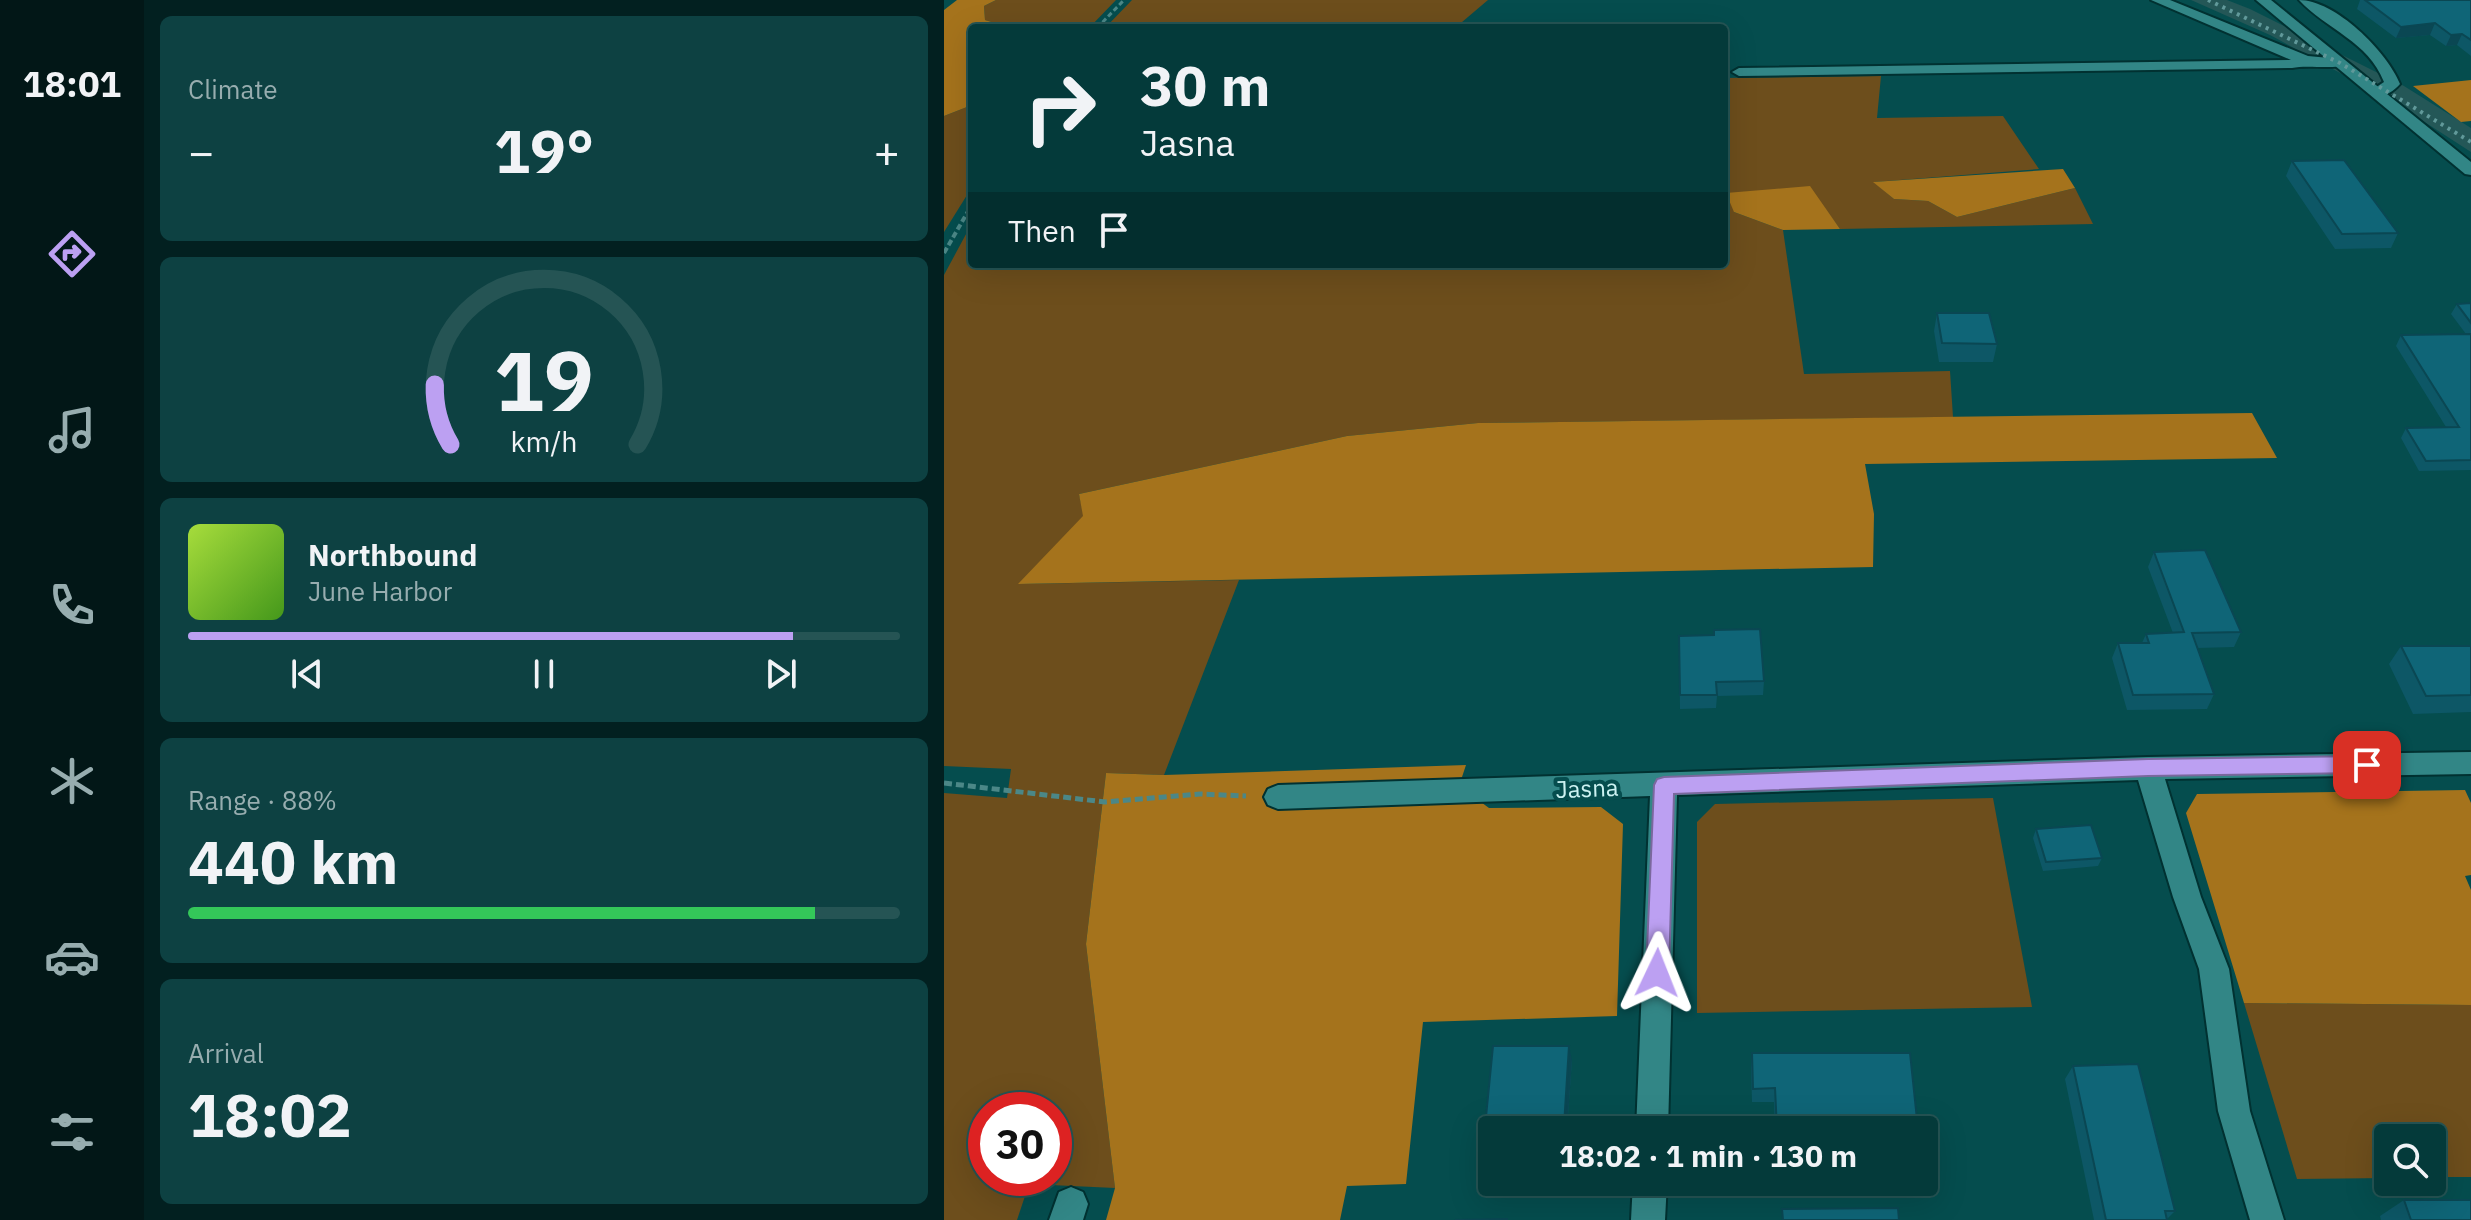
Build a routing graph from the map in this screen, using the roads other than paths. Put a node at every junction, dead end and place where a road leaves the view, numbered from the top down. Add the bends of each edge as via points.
1 (2158, 0) edge
2 (2263, 0) edge
3 (2306, 0) edge
4 (2305, 60) junction
5 (2340, 63) junction
6 (1739, 72) dead end
7 (2377, 93) junction
8 (2471, 170) edge
9 (2471, 763) edge
10 (2148, 768) junction
11 (1664, 785) junction
12 (1278, 797) road end
13 (1652, 1116) edge
14 (1649, 1196) edge
15 (1648, 1220) edge
16 (2267, 1220) edge

1 - 4 street
2 - 5 street
3 - 7 street via 2372,50 2392,84
4 - 5 street
4 - 6 street
5 - 7 street
7 - 8 street
9 - 10 street, Jasna
10 - 11 street, Jasna
10 - 16 street via 2214,969 2234,1111
11 - 12 street, Jasna
11 - 13 street
14 - 15 street

